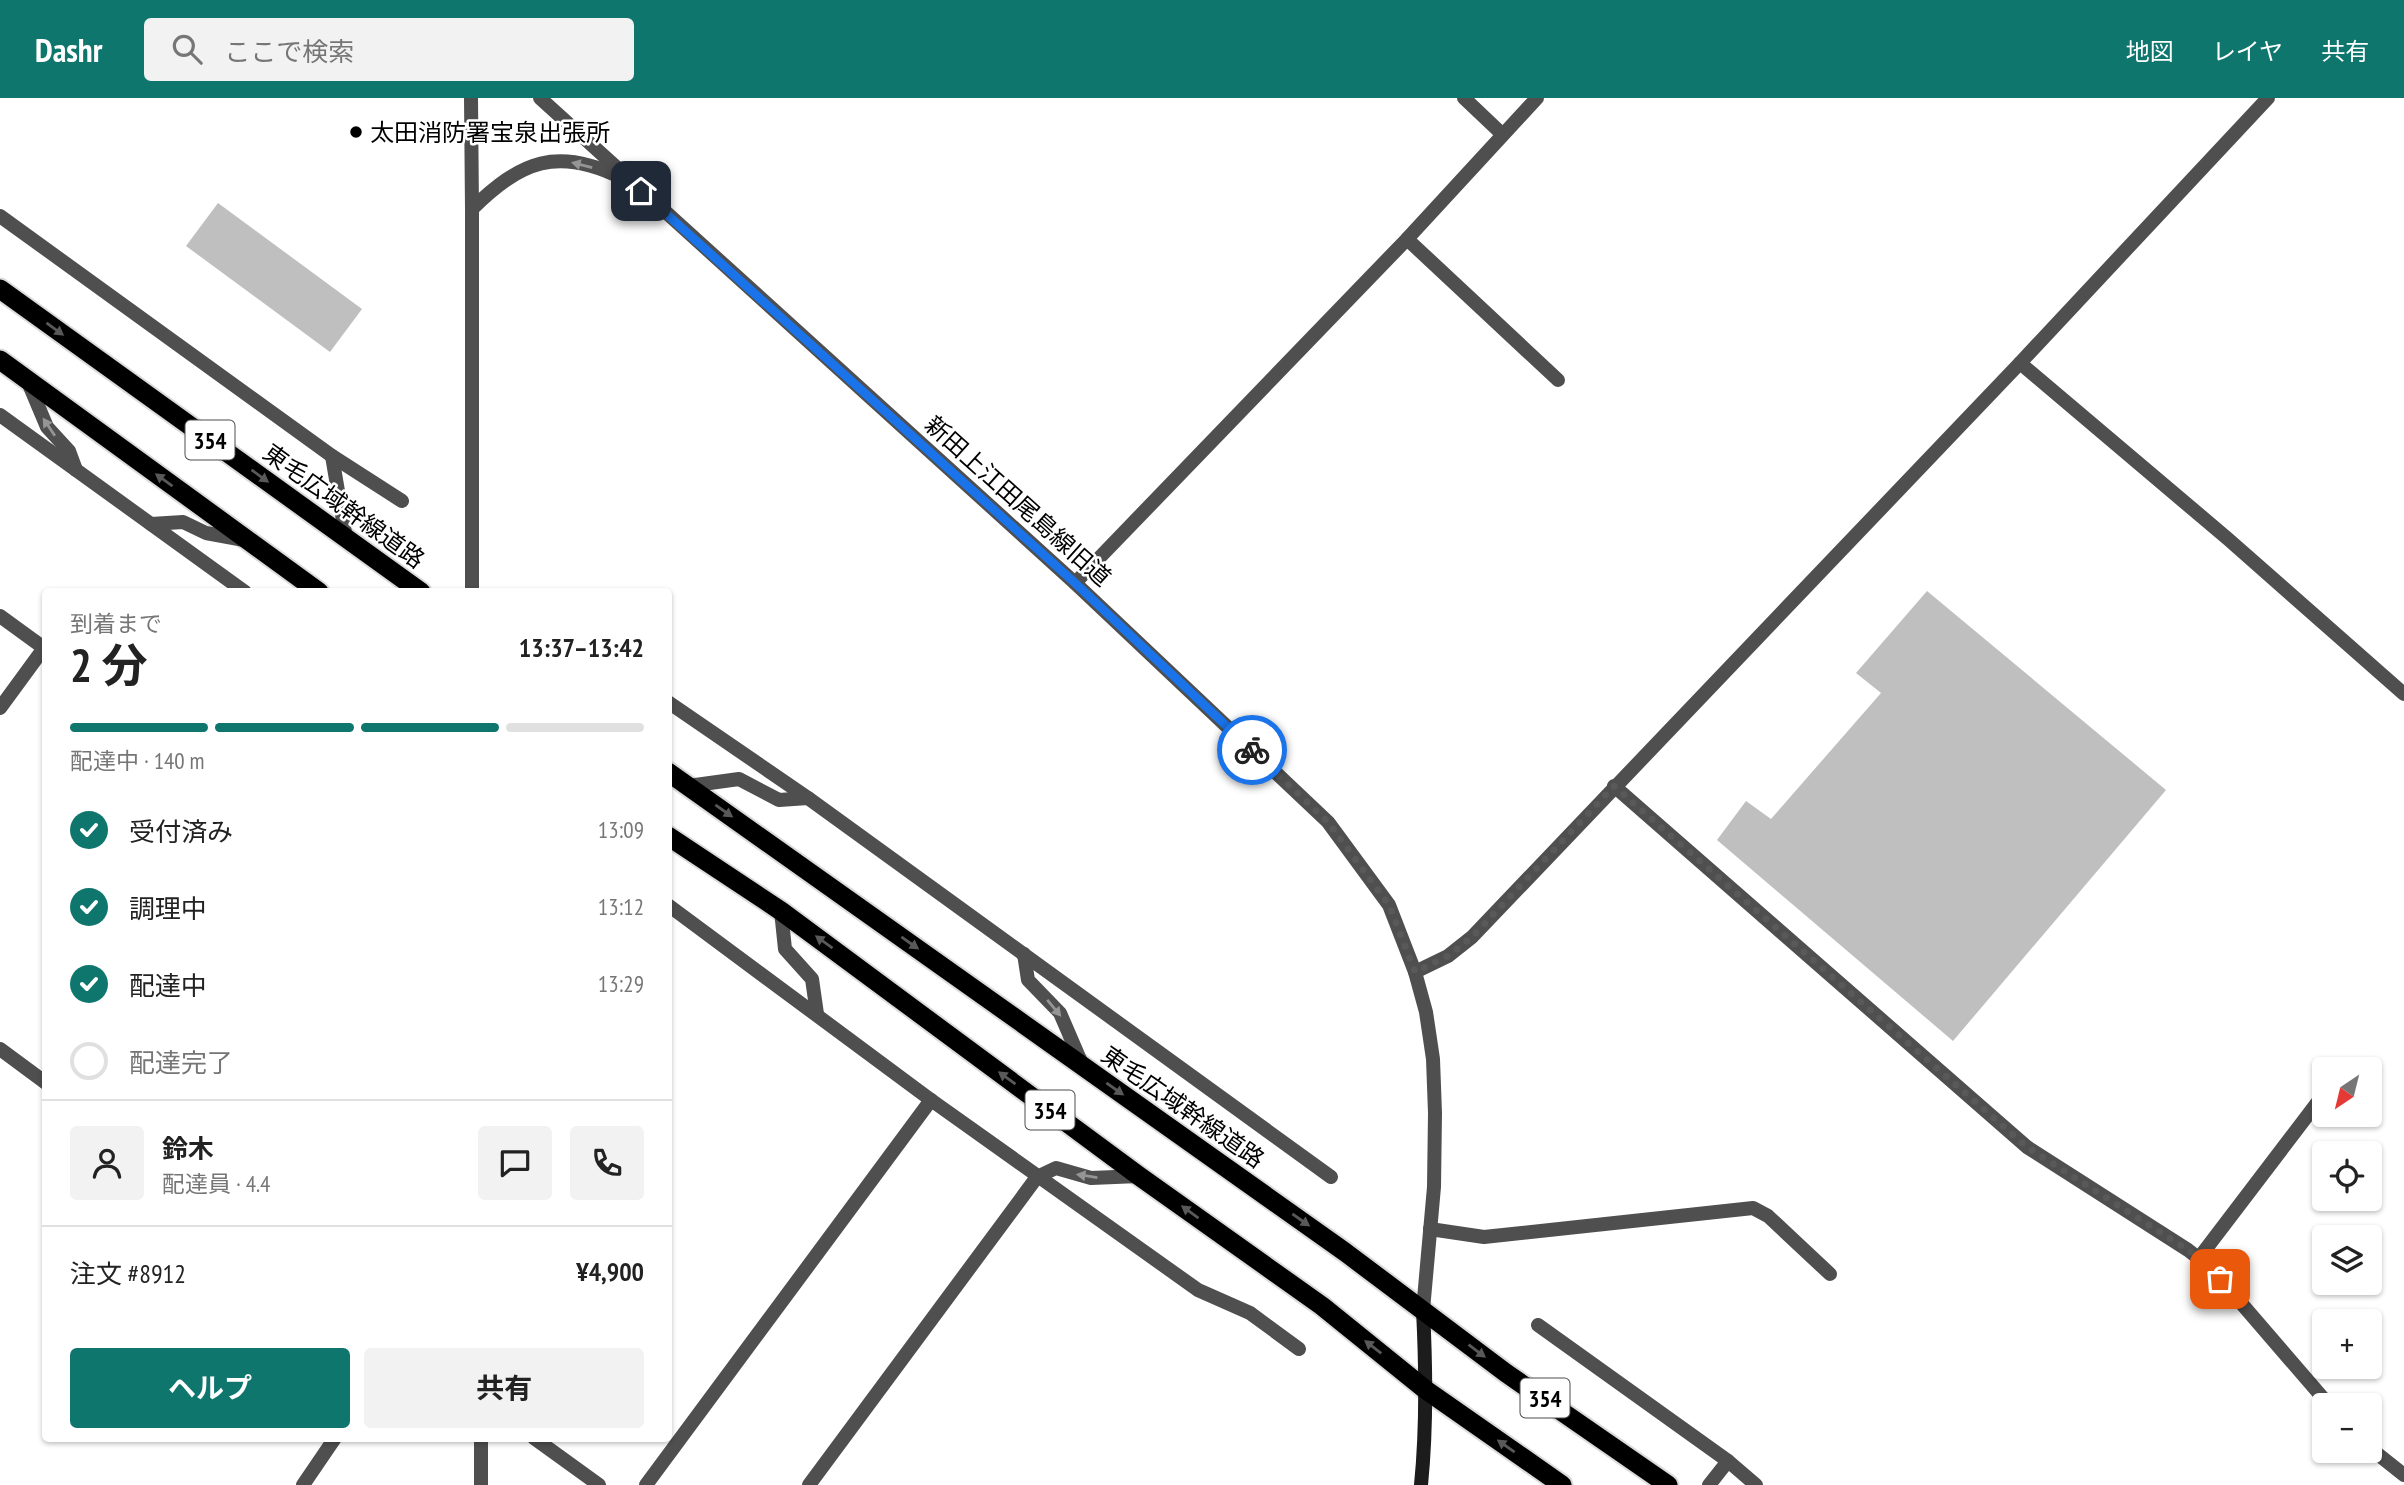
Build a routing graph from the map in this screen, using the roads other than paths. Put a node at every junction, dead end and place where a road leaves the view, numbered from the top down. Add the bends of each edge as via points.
1 (471, 98) edge
2 (540, 98) edge
3 (1464, 98) edge
4 (1536, 98) edge
5 (2268, 98) edge
6 (1502, 134) junction
7 (471, 209) junction
8 (662, 209) junction
9 (0, 216) edge
10 (1407, 239) junction
11 (0, 289) edge
12 (0, 360) edge
13 (2020, 363) junction
14 (26, 379) junction
15 (1558, 380) dead end
16 (0, 415) edge
17 (332, 456) junction
18 (77, 471) junction
19 (402, 502) dead end
20 (151, 524) junction
21 (346, 538) junction
22 (246, 540) junction
23 (1075, 583) junction
24 (239, 588) edge
25 (313, 588) edge
26 (415, 588) edge
27 (472, 588) edge
28 (0, 616) edge
29 (42, 647) edge
30 (42, 651) edge
31 (2404, 694) edge
32 (672, 705) edge
33 (0, 708) edge
34 (672, 775) edge
35 (688, 786) junction
36 (1614, 786) junction
37 (807, 798) junction
38 (672, 839) edge
39 (672, 908) edge
40 (781, 911) junction
41 (1024, 954) junction
42 (1415, 972) junction
43 (817, 1014) junction
44 (0, 1049) edge
45 (1083, 1066) junction
46 (42, 1080) edge
47 (931, 1100) junction
48 (2312, 1110) edge
49 (1139, 1176) junction
50 (1037, 1177) junction
51 (1331, 1177) dead end
52 (1430, 1229) junction
53 (2199, 1258) junction
54 (1830, 1274) dead end
55 (1423, 1310) junction
56 (1538, 1325) dead end
57 (1299, 1349) dead end
58 (1426, 1390) junction
59 (2319, 1393) edge
60 (332, 1442) edge
61 (481, 1442) edge
62 (540, 1442) edge
63 (2382, 1458) edge
64 (1727, 1461) junction
65 (2404, 1475) edge
66 (303, 1485) edge
67 (481, 1485) edge
68 (599, 1485) edge
69 (646, 1485) edge
70 (809, 1485) edge
71 (1421, 1485) edge
72 (1562, 1485) edge
73 (1668, 1485) edge
74 (1709, 1485) edge
75 (1756, 1485) edge

1 - 7 street
2 - 8 street, 新田上江田尾島線旧道
3 - 6 street
4 - 6 street
5 - 13 street
6 - 10 street
8 -> 7 street via 621,177 557,159 514,174
7 - 27 street
8 - 23 street, 新田上江田尾島線旧道
9 - 17 street
10 - 15 street
10 - 23 street
11 -> 21 highway, 東毛広域幹線道路 / 354
12 - 14 highway, 354
13 - 31 street
13 - 36 street
18 -> 14 street via 69,451 47,427
22 -> 14 highway, 354
16 - 18 street
17 - 19 street
17 - 21 street
18 - 20 street
20 - 22 street via 183,522 206,533
20 - 24 street
21 - 26 highway, 東毛広域幹線道路 / 354
22 - 25 highway, 354
23 - 42 street, 新田上江田尾島線旧道 via 1328,822 1389,905
28 - 29 street
30 - 33 street
32 - 37 street
34 - 35 highway, 東毛広域幹線道路 / 354
35 - 37 street via 739,779 779,800
35 -> 45 highway, 東毛広域幹線道路 / 354
36 - 42 street via 1472,937 1448,956
36 - 53 street via 2027,1147
37 - 41 street
38 - 40 highway, 354
39 - 43 street
40 - 43 street via 785,949 813,979
49 -> 40 highway, 354
41 -> 45 street via 1028,980 1060,1013
41 - 51 street
42 - 52 street, 新田上江田尾島線旧道 via 1433,1059
43 - 47 street
44 - 46 street
45 -> 55 highway, 東毛広域幹線道路 / 354
47 - 50 street
47 - 69 street
48 - 53 street
49 -> 50 street via 1091,1178 1056,1168
58 -> 49 highway, 354 via 1322,1306
50 - 57 street via 1198,1290 1250,1313
50 - 70 street
52 - 54 street via 1484,1237 1754,1208
52 - 55 street, 新田上江田尾島線旧道
53 - 59 street
55 - 58 main road
55 -> 73 highway, 東毛広域幹線道路 / 354
56 - 64 street
58 - 71 main road
72 -> 58 highway, 354
60 - 66 street
61 - 67 street
62 - 68 street
63 - 65 street
64 - 74 street
64 - 75 street

